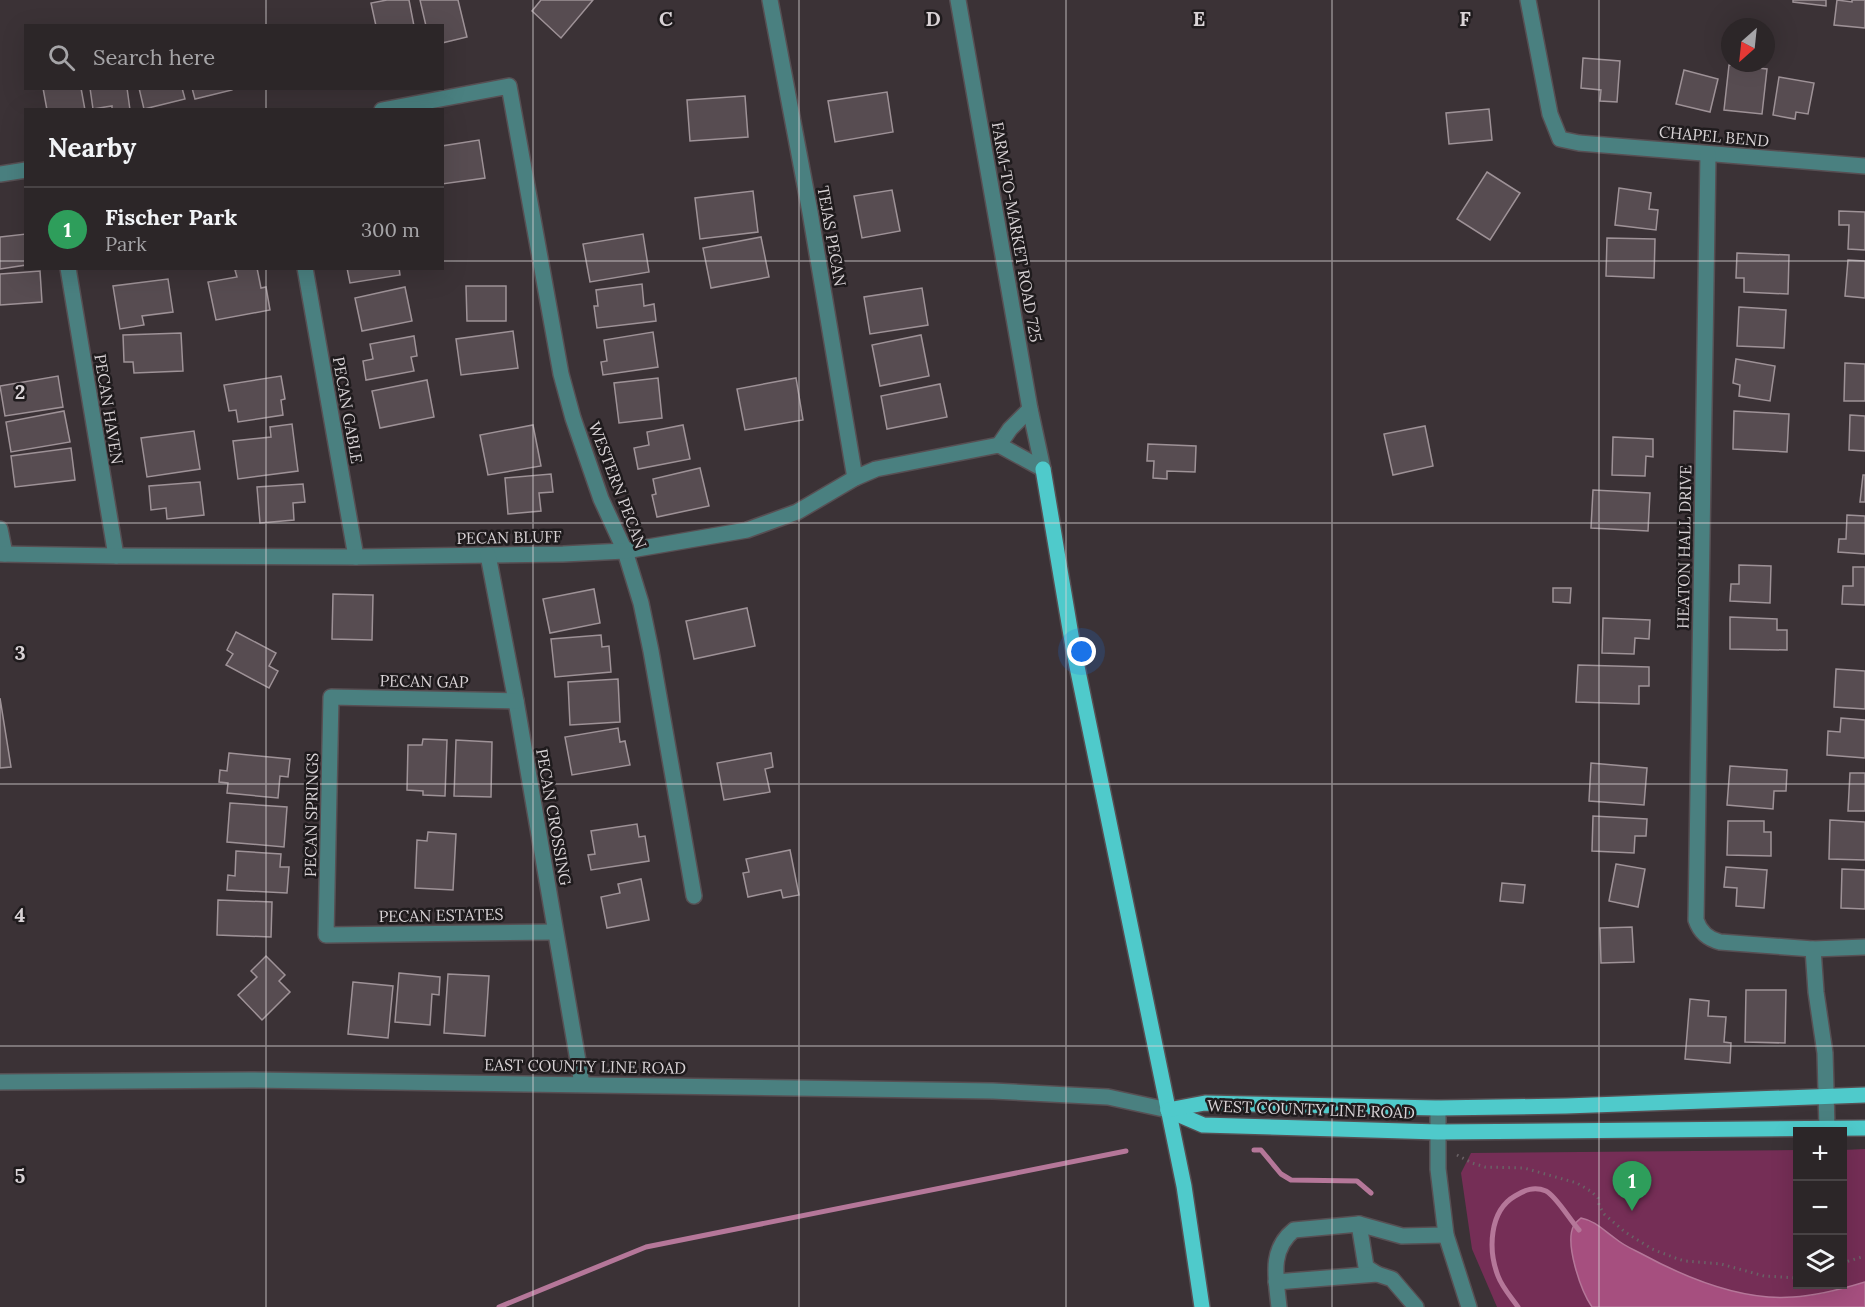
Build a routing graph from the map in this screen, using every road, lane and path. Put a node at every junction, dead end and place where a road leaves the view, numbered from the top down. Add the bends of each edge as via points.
1 (770, 0) edge
2 (958, 0) edge
3 (1528, 0) edge
4 (392, 108) edge
5 (1708, 154) junction
6 (1865, 166) edge
7 (24, 170) edge
8 (0, 174) edge
9 (68, 270) edge
10 (305, 270) edge
11 (1030, 409) junction
12 (999, 445) junction
13 (1043, 469) junction
14 (855, 478) junction
15 (0, 529) edge
16 (625, 551) junction
17 (2, 554) edge
18 (488, 555) junction
19 (116, 556) junction
20 (356, 557) junction
21 (331, 697) joint
22 (516, 701) junction
23 (694, 896) dead end
24 (555, 932) junction
25 (326, 935) joint
26 (1865, 947) edge
27 (1813, 949) junction
28 (0, 1082) edge
29 (582, 1084) junction
30 (1865, 1095) edge
31 (1827, 1096) junction
32 (1438, 1108) junction
33 (1168, 1110) junction
34 (1827, 1127) edge
35 (1847, 1128) edge
36 (1865, 1128) edge
37 (1793, 1129) edge
38 (1438, 1132) junction
39 (1458, 1155) dead end
40 (1359, 1224) junction
41 (1446, 1235) junction
42 (1865, 1256) edge
43 (1847, 1261) edge
44 (1377, 1274) junction
45 (1793, 1278) edge
46 (1276, 1282) junction
47 (1202, 1307) edge
48 (1279, 1307) edge
49 (1416, 1307) edge
50 (1468, 1307) edge

1 - 14 street, TEJAS PECAN
2 - 11 street, FARM-TO-MARKET ROAD 725
3 - 5 street, CHAPEL BEND via 1550,114 1560,139
4 - 16 street, WESTERN PECAN via 509,86 561,374 601,499
5 - 6 street, CHAPEL BEND
5 - 27 street, HEATON HALL DRIVE via 1696,920 1713,941
7 - 8 street
9 - 19 street, PECAN HAVEN
10 - 20 street, PECAN GABLE
11 - 12 street
11 - 13 street, FARM-TO-MARKET ROAD 725
12 - 13 street
12 - 14 street, PECAN BLUFF via 876,469
13 - 33 main road via 1073,647
14 - 16 street, PECAN BLUFF via 797,512 747,530
15 - 17 street
16 - 18 street, PECAN BLUFF
16 - 23 street, WESTERN PECAN via 651,651
17 - 19 street, PECAN BLUFF
18 - 20 street, PECAN BLUFF
18 - 22 street, PECAN CROSSING
19 - 20 street, PECAN BLUFF
21 - 22 street, PECAN GAP
21 - 25 street, PECAN SPRINGS
22 - 24 street, PECAN CROSSING
24 - 25 street, PECAN ESTATES
24 - 29 street, PECAN CROSSING
26 - 27 street
27 - 31 street via 1826,1053
28 - 29 street, EAST COUNTY LINE ROAD
29 - 33 street, EAST COUNTY LINE ROAD via 993,1091 1108,1097
30 - 31 main road, WEST COUNTY LINE ROAD
31 - 32 main road, WEST COUNTY LINE ROAD
31 - 34 street
32 - 33 main road, WEST COUNTY LINE ROAD via 1205,1104
32 - 38 street
33 - 38 main road, WEST COUNTY LINE ROAD via 1203,1125
33 - 47 main road
35 - 36 main road, WEST COUNTY LINE ROAD
37 - 38 main road, WEST COUNTY LINE ROAD
38 - 41 street
39 - 45 path via 1485,1167 1524,1168 1577,1183 1598,1197 1604,1214 1625,1232 1669,1256 1764,1276
40 - 41 street via 1402,1236
40 - 44 street via 1366,1267
40 - 46 street via 1294,1230 1286,1236 1277,1254
41 - 50 street
42 - 43 path
44 - 46 street
44 - 49 street via 1392,1279
46 - 48 street

